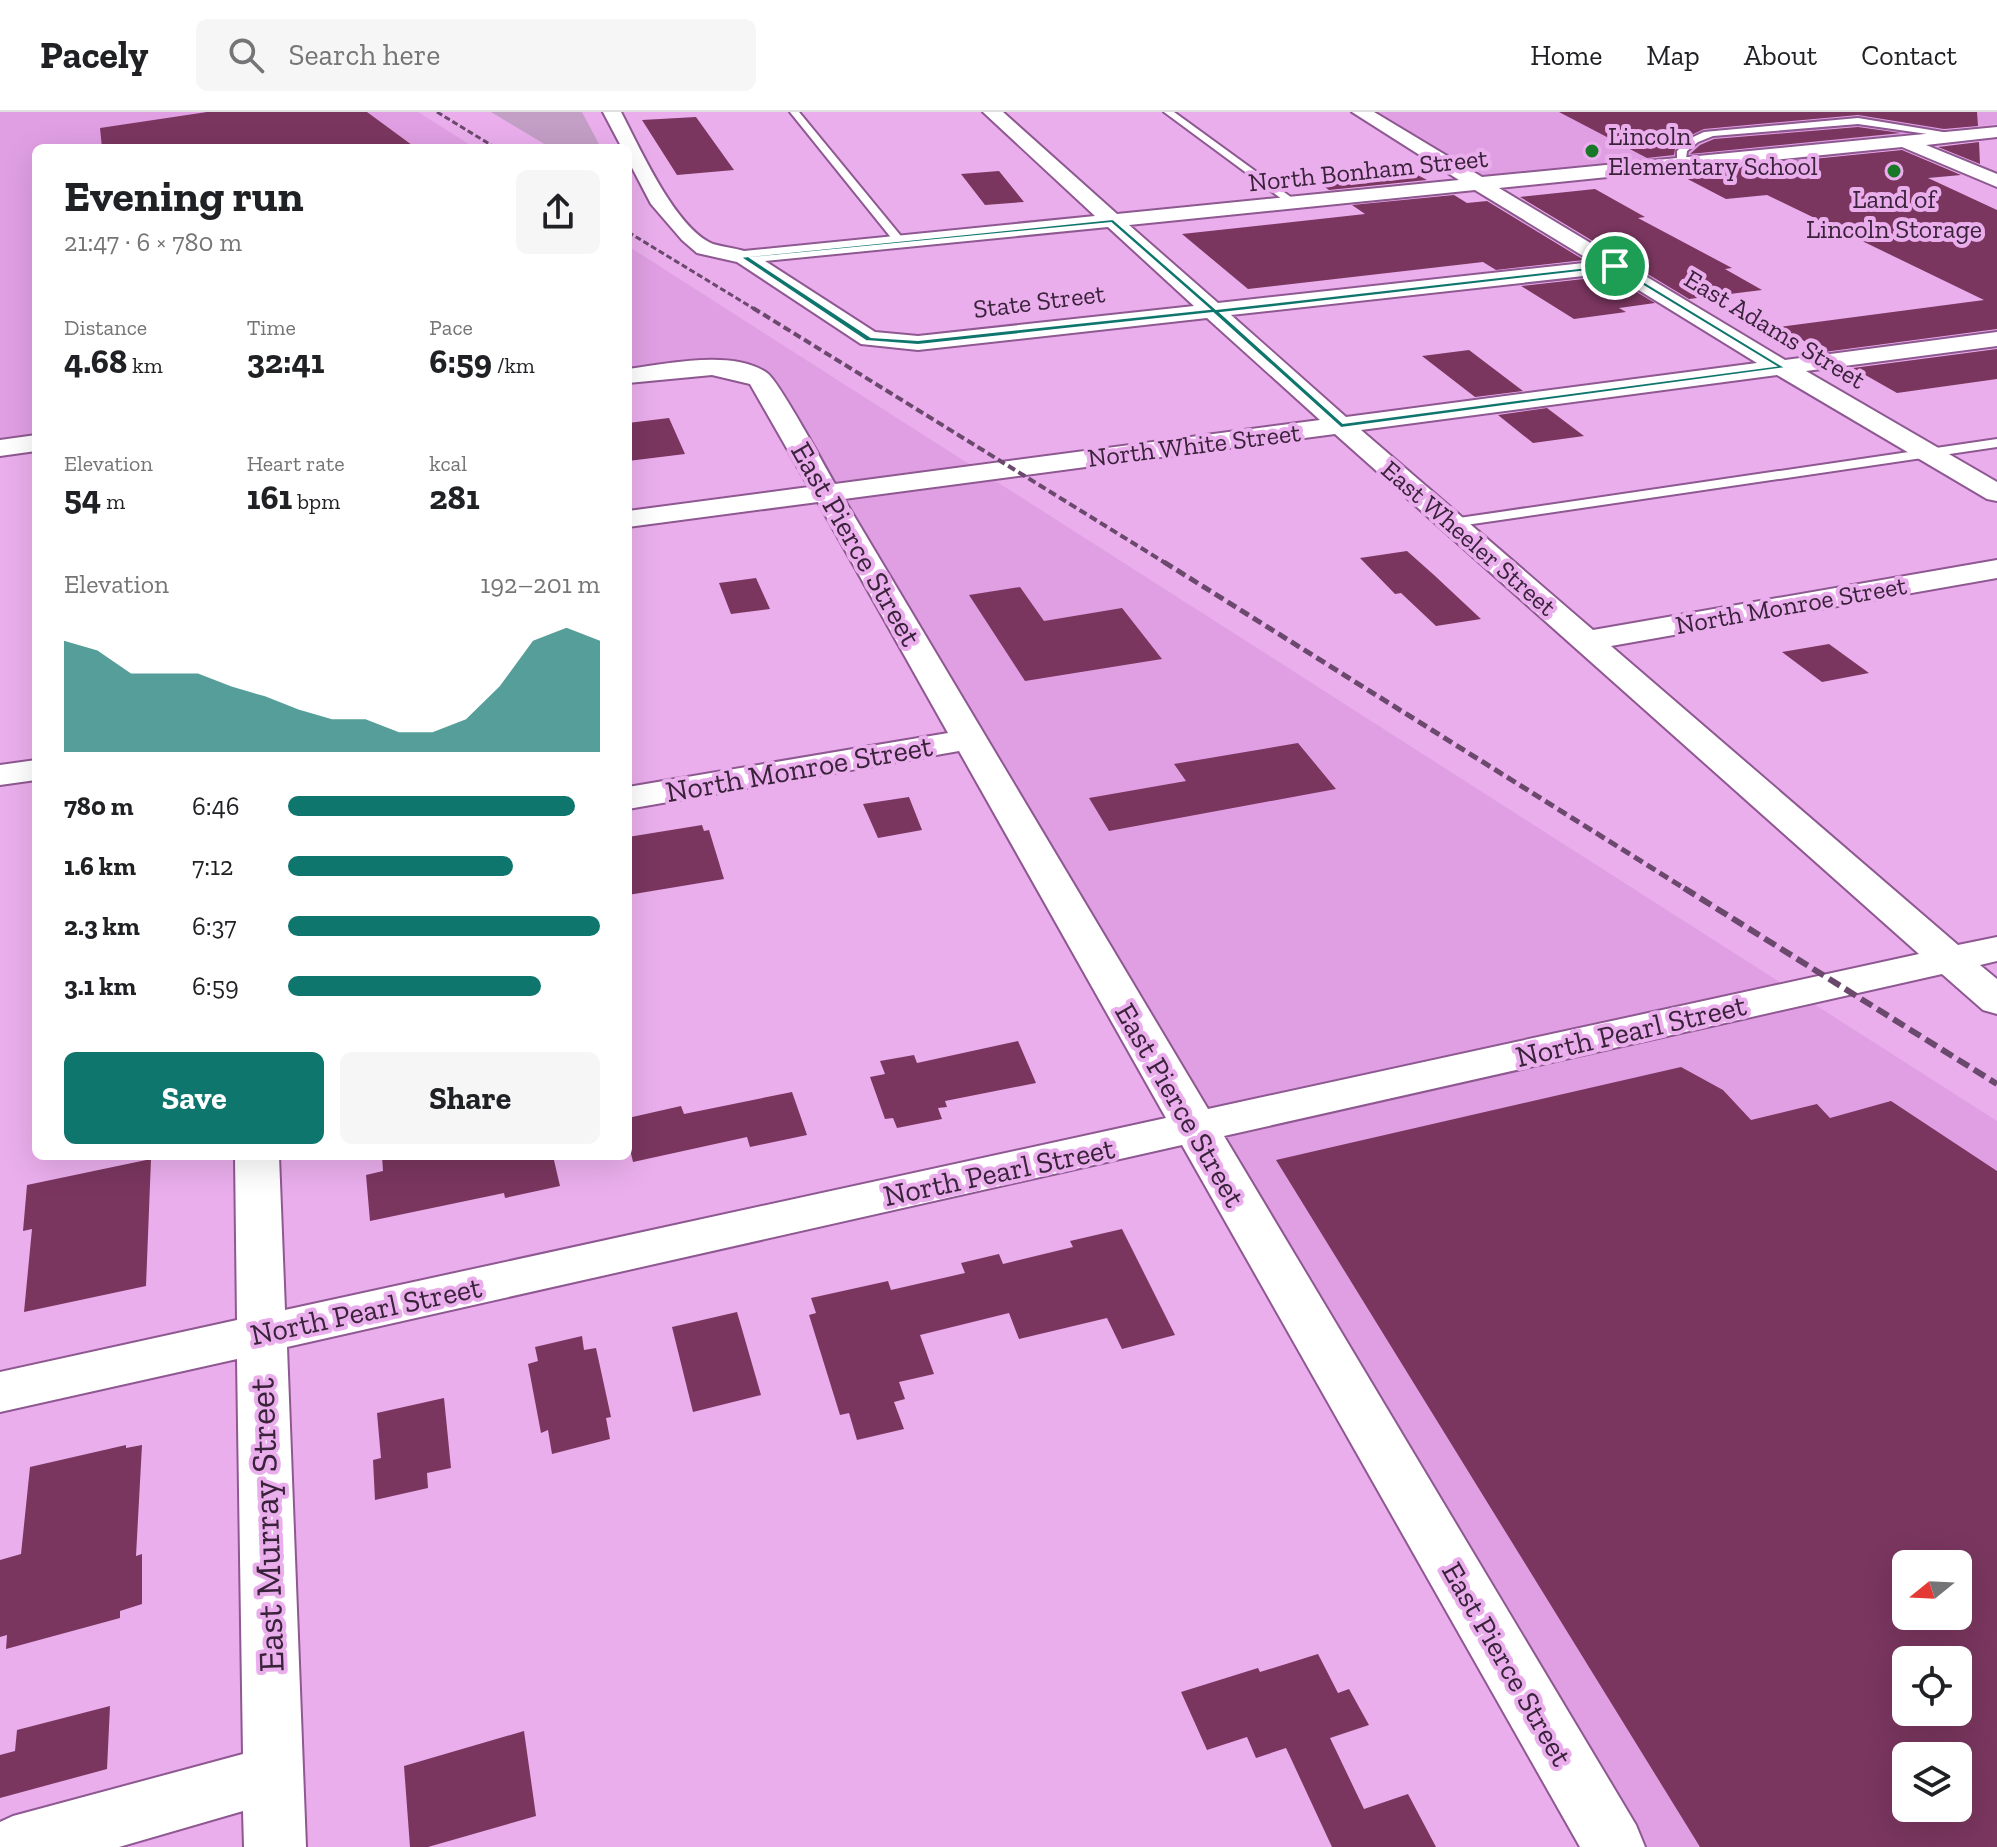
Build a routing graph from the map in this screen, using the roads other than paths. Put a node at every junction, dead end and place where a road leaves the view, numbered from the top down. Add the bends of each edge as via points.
1 (612, 112) edge
2 (794, 112) edge
3 (992, 112) edge
4 (1168, 112) edge
5 (1361, 112) edge
6 (1997, 132) edge
7 (1962, 136) junction
8 (1905, 142) junction
9 (629, 144) edge
10 (632, 150) edge
11 (1682, 165) junction
12 (1997, 181) edge
13 (1481, 185) junction
14 (1294, 203) junction
15 (1113, 221) junction
16 (901, 243) junction
17 (744, 257) junction
18 (1615, 266) junction
19 (1215, 311) junction
20 (1997, 339) edge
21 (1782, 368) junction
22 (632, 376) edge
23 (1341, 426) junction
24 (1997, 443) edge
25 (32, 444) edge
26 (0, 448) edge
27 (1928, 453) junction
28 (826, 493) junction
29 (1997, 493) edge
30 (632, 518) edge
31 (1452, 523) junction
32 (1997, 569) edge
33 (1586, 641) junction
34 (970, 739) junction
35 (32, 771) edge
36 (0, 775) edge
37 (632, 797) edge
38 (1997, 949) edge
39 (1950, 959) junction
40 (1997, 1001) edge
41 (1194, 1129) junction
42 (257, 1160) edge
43 (261, 1334) junction
44 (0, 1392) edge
45 (273, 1774) junction
46 (13, 1847) edge
47 (275, 1847) edge
48 (1614, 1847) edge

1 - 9 street
2 - 16 lane
3 - 15 street, East Wheeler Street
4 - 14 lane
5 - 13 street, East Adams Street
6 - 7 street, North Bonham Street
7 - 8 street, North Bonham Street
7 - 11 lane via 1845,121 1713,133 1688,143 1680,153
8 - 11 street, North Bonham Street
8 - 12 street
10 - 17 street via 674,220 705,248
11 - 13 street, North Bonham Street
13 - 14 street, North Bonham Street
13 - 18 street, East Adams Street
14 - 15 street, North Bonham Street
15 - 16 street, North Bonham Street
15 - 19 street, East Wheeler Street
16 - 17 street, North Bonham Street
17 - 19 street, State Street via 869,339 918,343
18 - 19 street, State Street
18 - 21 street, East Adams Street
19 - 23 street, East Wheeler Street
20 - 21 street, North White Street
21 - 23 street, North White Street
21 - 27 street, East Adams Street
22 - 28 street, East Pierce Street via 702,367 741,369 760,379
23 - 28 street, North White Street
23 - 31 street, East Wheeler Street
24 - 27 lane
25 - 26 street
27 - 29 street, East Adams Street
27 - 31 lane
28 - 30 street, North White Street
28 - 34 street, East Pierce Street
31 - 33 street, East Wheeler Street
32 - 33 street, North Monroe Street
33 - 39 street, East Wheeler Street
34 - 37 street, North Monroe Street
34 - 41 street, East Pierce Street
35 - 36 street
38 - 39 street, North Pearl Street
39 - 40 street, East Wheeler Street
39 - 41 street, North Pearl Street
41 - 43 street, North Pearl Street
41 - 48 street, East Pierce Street
42 - 43 street, East Murray Street
43 - 44 street, North Pearl Street
43 - 45 street, East Murray Street
45 - 46 street
45 - 47 street, East Murray Street

